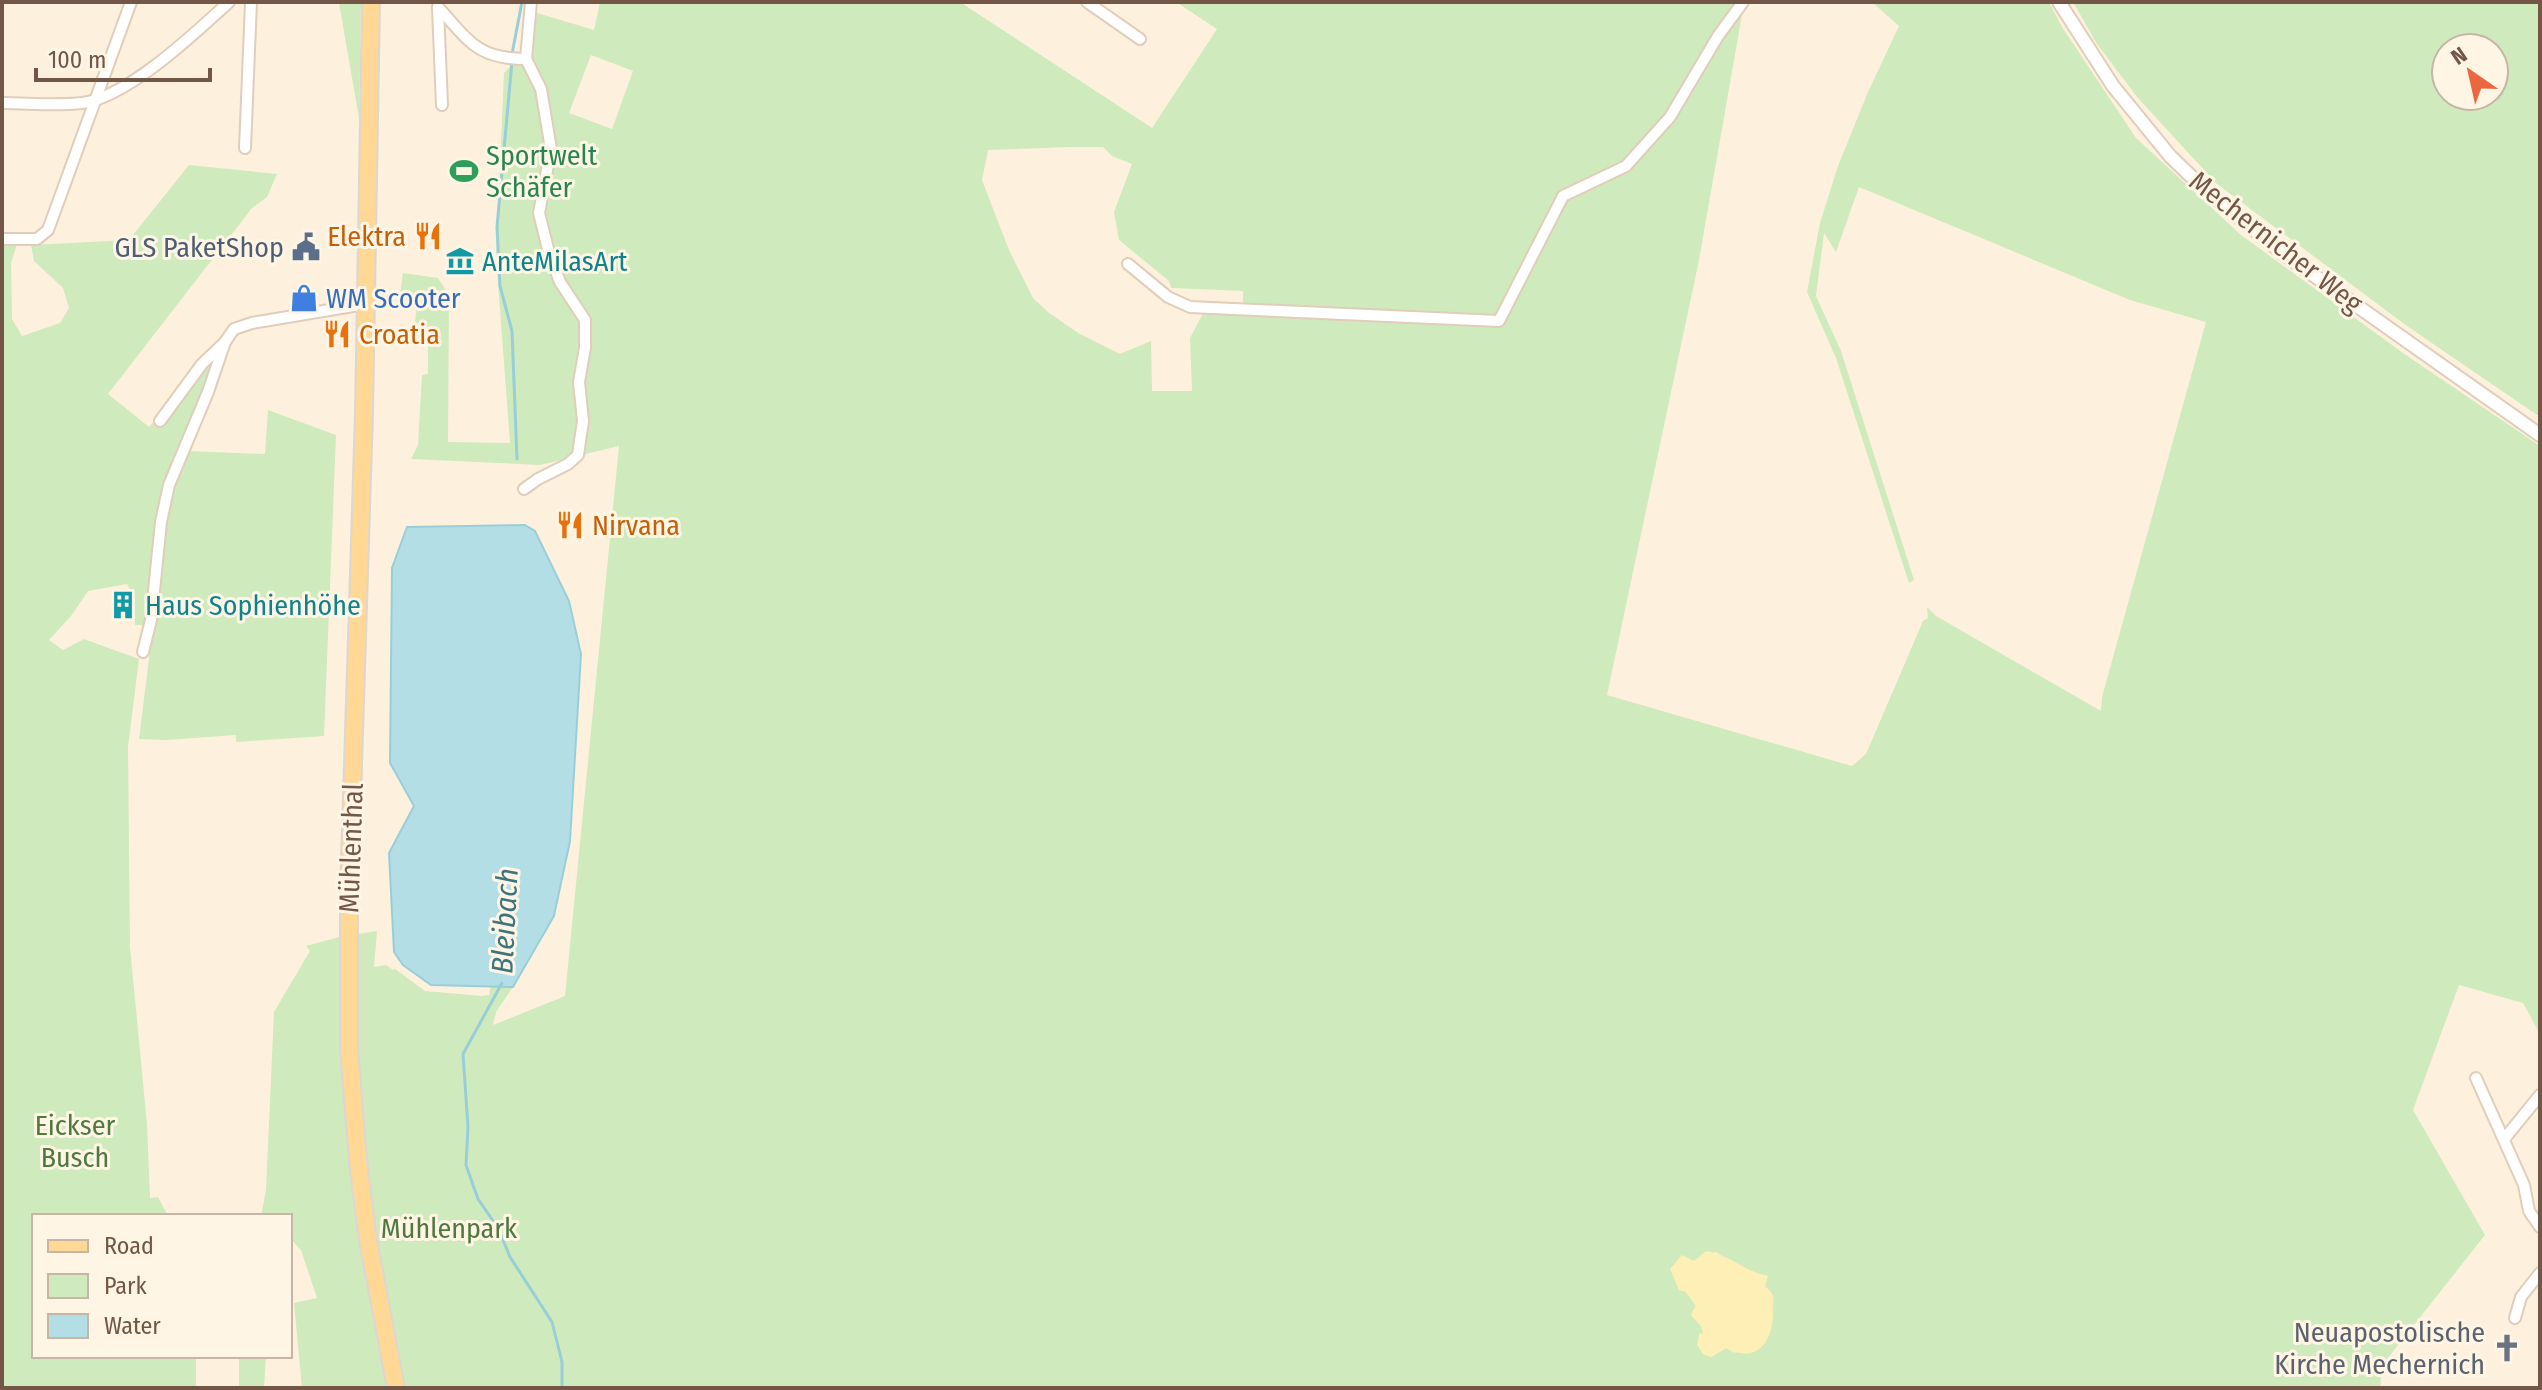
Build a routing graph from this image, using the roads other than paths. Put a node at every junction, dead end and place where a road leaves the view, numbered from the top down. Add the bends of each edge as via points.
1 (131, 2) edge
2 (229, 2) edge
3 (251, 2) edge
4 (371, 2) edge
5 (531, 2) edge
6 (1087, 2) edge
7 (1743, 2) edge
8 (2059, 2) edge
9 (437, 5) edge
10 (1140, 39) dead end
11 (516, 59) junction
12 (97, 99) junction
13 (2, 103) edge
14 (442, 105) dead end
15 (245, 148) dead end
16 (2, 239) edge
17 (1128, 264) dead end
18 (365, 304) junction
19 (225, 342) junction
20 (160, 421) dead end
21 (2540, 435) edge
22 (524, 489) dead end
23 (143, 652) dead end
24 (2476, 1078) dead end
25 (2540, 1095) edge
26 (2505, 1138) junction
27 (2540, 1227) edge
28 (2540, 1273) edge
29 (2515, 1318) dead end
30 (396, 1388) edge

1 - 12 street
2 - 12 street via 172,54
3 - 15 street
4 - 18 main road, Mühlenthal
5 - 11 street
6 - 10 street
7 - 17 street via 1670,117 1626,166 1563,196 1499,321 1190,307 1168,297
8 - 21 street, Mechernicher Weg via 2113,86 2202,187 2285,255
9 - 11 street via 485,53
9 - 14 street
11 - 22 street via 541,89 551,149 539,213 549,253 560,282 585,320 578,455
12 - 13 street
12 - 16 street via 48,230 37,239
18 - 19 street via 252,323 234,329
18 - 30 main road, Mühlenthal via 349,1048 368,1240
19 - 20 street
19 - 23 street via 169,485
24 - 26 street
25 - 26 street
26 - 27 street via 2529,1211
28 - 29 street via 2521,1297

